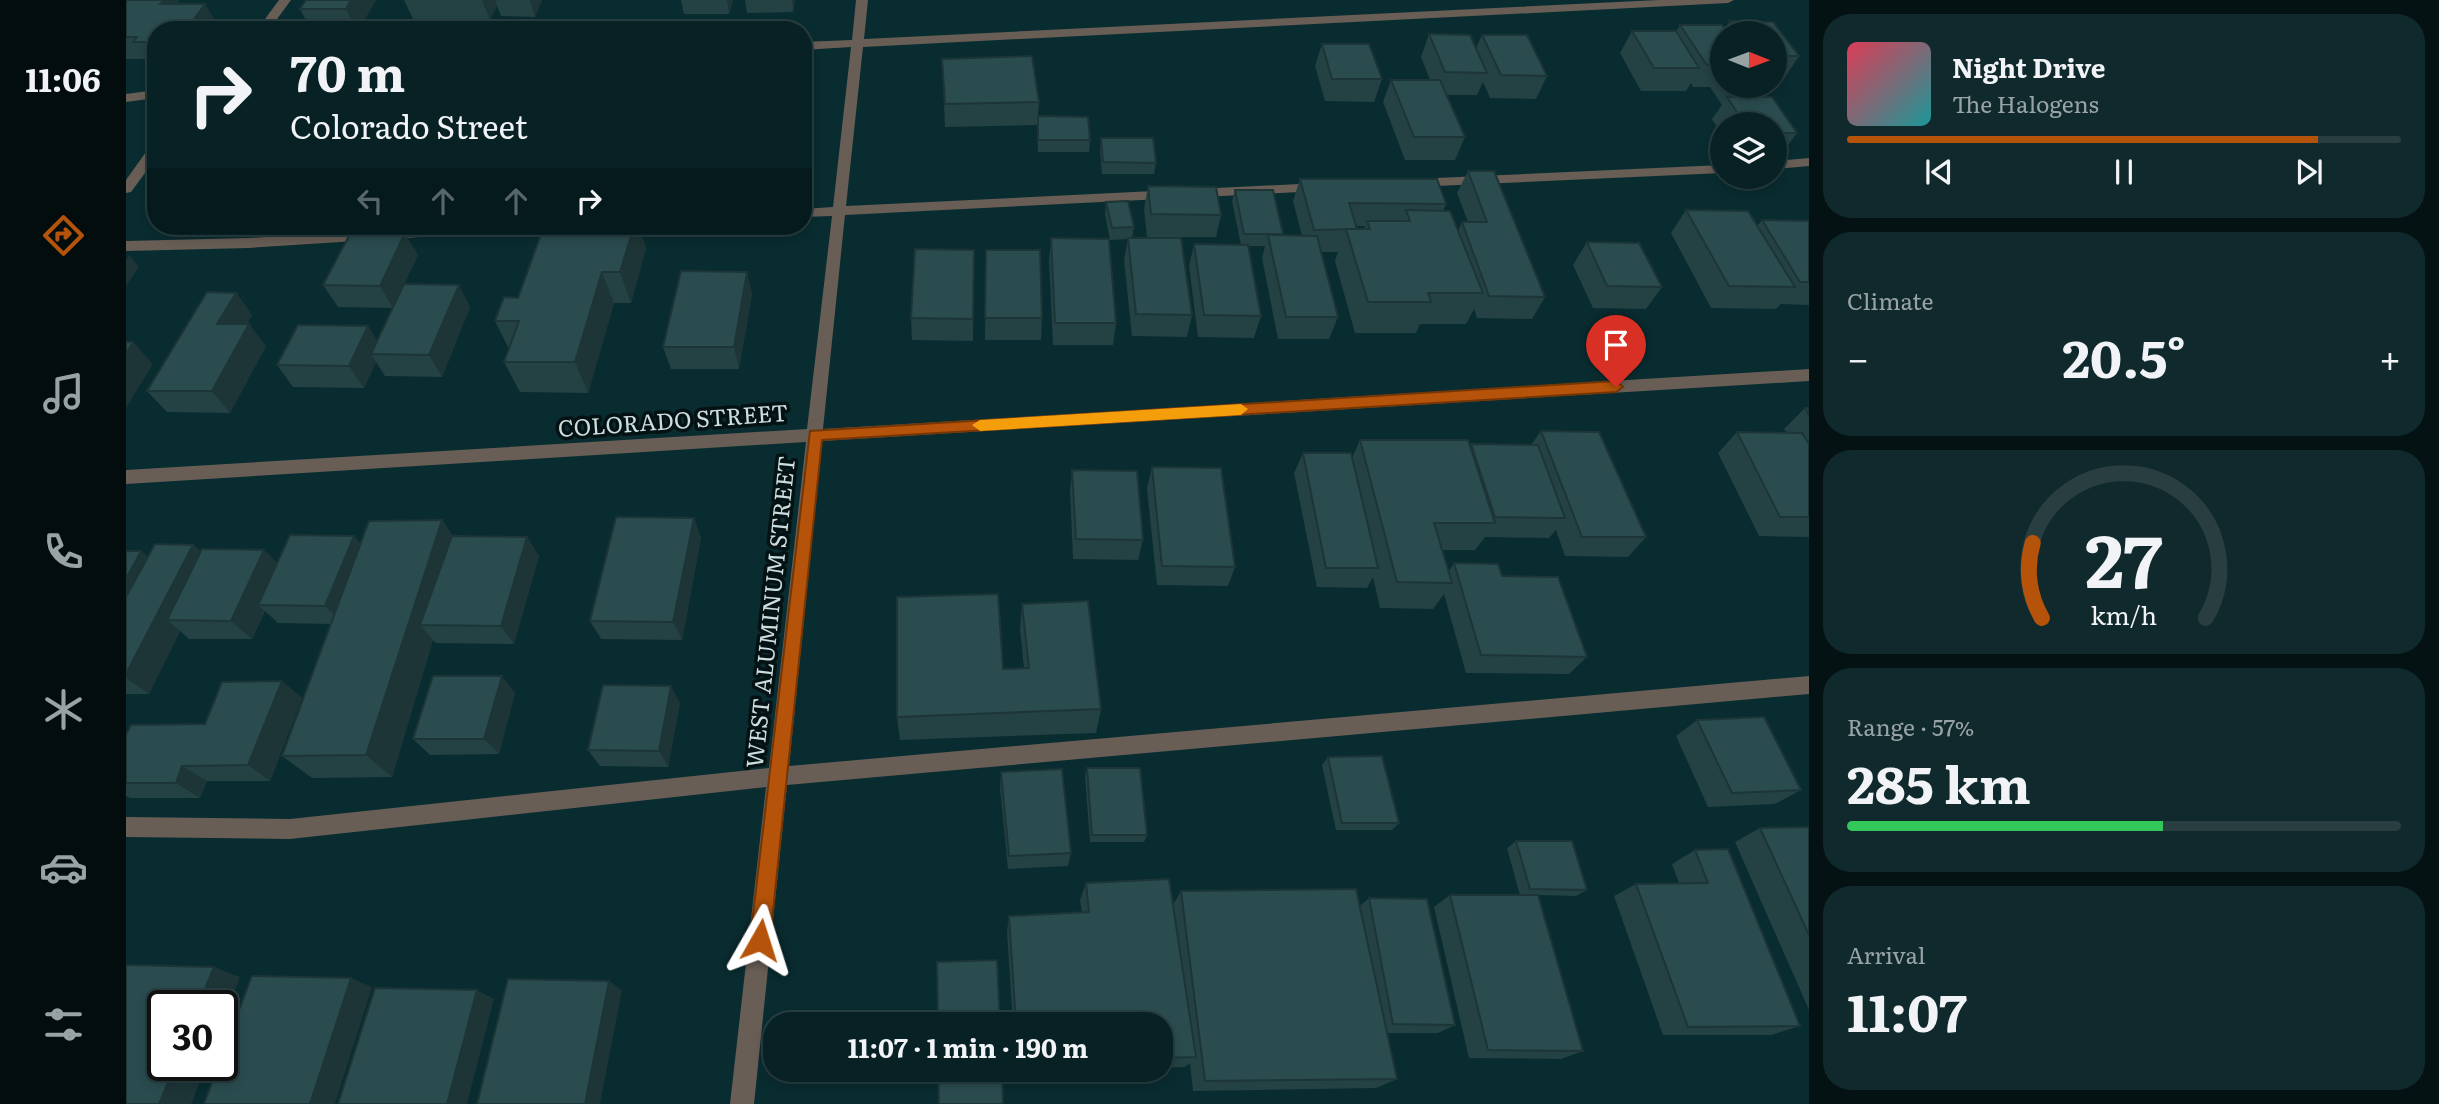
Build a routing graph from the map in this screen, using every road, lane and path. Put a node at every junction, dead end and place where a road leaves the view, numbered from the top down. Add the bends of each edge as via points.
1 (285, 0) edge
2 (862, 0) edge
3 (1728, 0) edge
4 (270, 21) edge
5 (858, 42) junction
6 (812, 45) edge
7 (147, 95) edge
8 (126, 98) edge
9 (147, 160) edge
10 (1809, 162) edge
11 (1787, 164) edge
12 (1710, 170) edge
13 (1405, 183) edge
14 (1336, 186) edge
15 (126, 189) edge
16 (839, 211) junction
17 (812, 212) edge
18 (373, 235) edge
19 (126, 246) edge
20 (1809, 375) edge
21 (815, 435) junction
22 (126, 477) edge
23 (1809, 685) edge
24 (778, 776) junction
25 (126, 827) edge
26 (742, 1104) edge

1 - 4 street
2 - 5 street, WEST ALUMINUM STREET
3 - 5 street
5 - 6 street
5 - 16 street, WEST ALUMINUM STREET
7 - 8 street
9 - 15 street
10 - 11 street
12 - 13 street
14 - 16 street
16 - 17 street
16 - 21 street, WEST ALUMINUM STREET
18 - 19 street
20 - 21 street, COLORADO STREET
21 - 22 street, COLORADO STREET
21 - 24 street, WEST ALUMINUM STREET
23 - 24 street
24 - 25 street via 290,829
24 - 26 street, WEST ALUMINUM STREET

